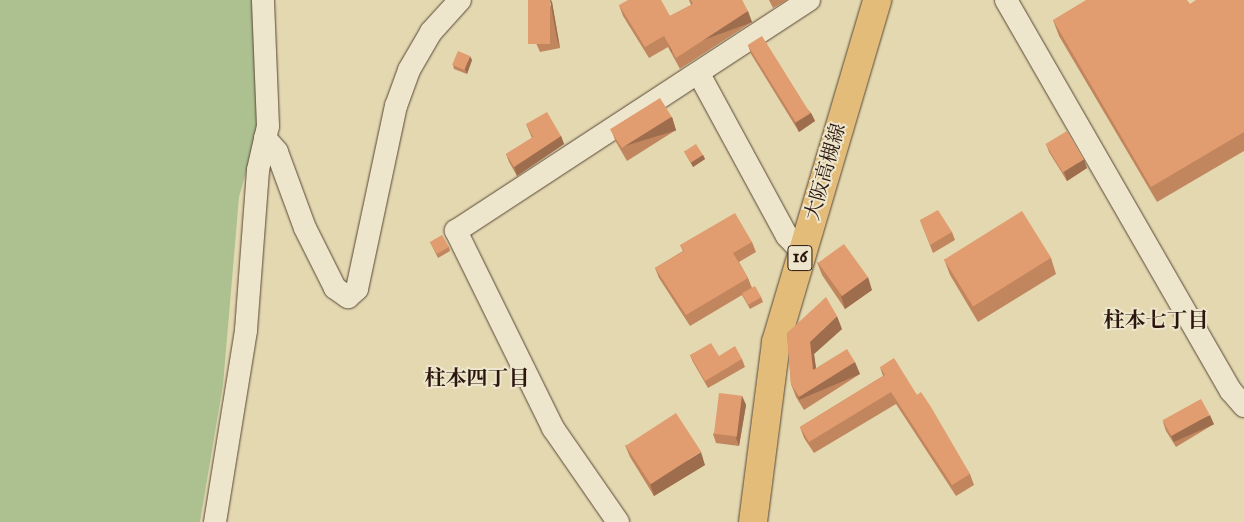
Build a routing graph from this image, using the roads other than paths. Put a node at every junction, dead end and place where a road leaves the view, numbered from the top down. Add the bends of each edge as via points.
1 (263, 0) edge
2 (460, 0) edge
3 (809, 0) edge
4 (876, 0) edge
5 (1006, 0) edge
6 (699, 74) junction
7 (265, 138) junction
8 (802, 252) junction
9 (1244, 406) edge
10 (214, 522) edge
11 (618, 522) edge
12 (753, 522) edge

1 - 7 street
2 - 7 street via 432,32 410,70 396,106 357,289 348,297 335,288 305,228 277,152
3 - 6 street
4 - 8 main road, 大阪高槻線 / 16
5 - 9 street via 1231,392
6 - 8 street via 787,236
6 - 11 street via 456,231 553,428
7 - 10 street via 258,170 246,330
8 - 12 main road, 大阪高槻線 / 16 via 776,342

